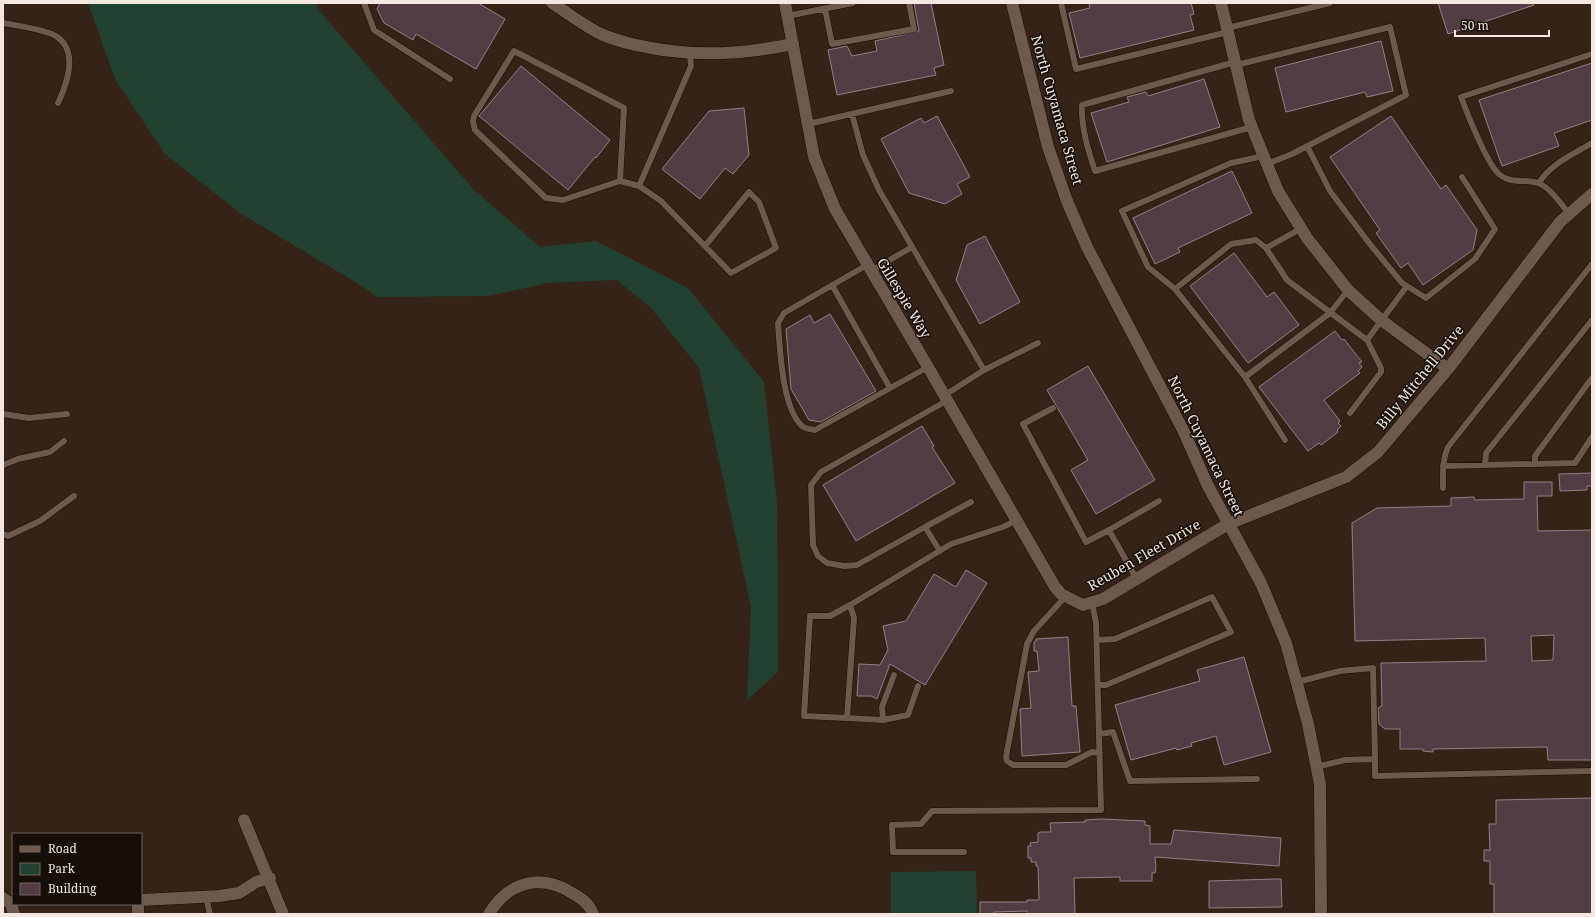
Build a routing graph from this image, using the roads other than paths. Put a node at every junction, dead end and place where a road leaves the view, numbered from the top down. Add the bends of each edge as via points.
1 (364, 3) edge
2 (552, 3) edge
3 (784, 3) edge
4 (853, 3) edge
5 (909, 3) edge
6 (1012, 3) edge
7 (1061, 3) edge
8 (1221, 3) edge
9 (1330, 3) edge
10 (825, 9) junction
11 (787, 16) junction
12 (3, 22) edge
13 (1227, 30) junction
14 (793, 44) junction
15 (690, 54) junction
16 (1592, 54) edge
17 (1235, 64) junction
18 (450, 80) dead end
19 (951, 91) dead end
20 (58, 103) dead end
21 (852, 114) junction
22 (808, 124) junction
23 (1252, 127) junction
24 (1592, 143) edge
25 (1307, 146) junction
26 (1266, 160) junction
27 (1462, 177) dead end
28 (620, 181) junction
29 (1539, 183) junction
30 (639, 186) junction
31 (1592, 194) edge
32 (1568, 213) junction
33 (1302, 228) junction
34 (705, 246) junction
35 (912, 247) junction
36 (1266, 248) junction
37 (1592, 264) edge
38 (869, 268) junction
39 (832, 285) junction
40 (1407, 286) junction
41 (1174, 290) junction
42 (1348, 290) junction
43 (1330, 313) junction
44 (1381, 320) junction
45 (1592, 320) edge
46 (1367, 340) junction
47 (1038, 343) dead end
48 (928, 367) junction
49 (1448, 369) junction
50 (984, 370) junction
51 (1245, 377) junction
52 (1592, 378) edge
53 (890, 388) junction
54 (946, 397) junction
55 (1053, 408) dead end
56 (1350, 413) dead end
57 (3, 414) edge
58 (67, 414) dead end
59 (1592, 436) edge
60 (1285, 440) dead end
61 (64, 442) dead end
62 (1535, 464) junction
63 (3, 465) edge
64 (1485, 465) junction
65 (1443, 466) junction
66 (1444, 488) dead end
67 (74, 496) dead end
68 (1159, 501) dead end
69 (971, 502) dead end
70 (1017, 520) junction
71 (1228, 524) junction
72 (925, 527) junction
73 (1109, 530) junction
74 (3, 534) edge
75 (940, 551) junction
76 (1136, 578) junction
77 (1055, 587) joint
78 (1066, 596) junction
79 (1092, 602) junction
80 (850, 605) junction
81 (1097, 640) junction
82 (894, 675) dead end
83 (1297, 682) junction
84 (1098, 685) junction
85 (918, 686) dead end
86 (847, 718) junction
87 (883, 720) junction
88 (1099, 734) junction
89 (1100, 753) junction
90 (1375, 759) junction
91 (1316, 766) junction
92 (1592, 771) edge
93 (1257, 779) dead end
94 (244, 820) dead end
95 (964, 852) dead end
96 (270, 878) junction
97 (206, 897) junction
98 (142, 900) edge
99 (210, 914) edge
100 (283, 914) edge
101 (489, 914) edge
102 (593, 914) edge
103 (1321, 914) edge

1 - 18 lane via 374,30
2 - 15 street via 601,34 635,45
3 - 11 street, Gillespie Way
4 - 10 lane
5 - 10 lane via 914,29 832,44
6 - 71 street, North Cuyamaca Street via 1048,147 1067,201 1087,247 1183,430
7 - 13 lane via 1076,69
8 - 13 street
9 - 13 lane
10 - 11 lane
11 - 14 street, Gillespie Way
12 - 20 lane via 54,35 67,48 70,67
13 - 17 street
14 - 15 street via 764,50
14 - 22 street, Gillespie Way
15 - 30 lane via 691,66
16 - 29 lane via 1461,97 1467,114 1499,174 1508,179
17 - 23 street
17 - 23 lane via 1082,105 1081,119 1091,157 1095,171
17 - 25 lane via 1390,27 1406,95
19 - 21 lane
21 - 22 lane
21 - 35 lane via 863,155
22 - 38 street, Gillespie Way via 814,157 835,209
23 - 26 street
24 - 29 lane via 1554,166
25 - 26 lane
25 - 40 lane via 1330,190 1369,243
26 - 33 street via 1278,191
26 - 41 lane via 1231,163 1122,211 1148,267
27 - 40 lane via 1495,229 1475,259 1426,298
28 - 28 lane via 624,108 514,51 476,110 473,121 475,130 546,198 563,200
28 - 30 lane
29 - 32 lane via 1559,200
30 - 34 lane via 661,200
31 - 32 street, Billy Mitchell Drive
32 - 49 street, Billy Mitchell Drive
33 - 36 lane
33 - 42 street
34 - 34 lane via 731,274 776,248 759,202 749,192
35 - 38 lane
35 - 50 lane
36 - 41 lane via 1256,240 1231,244
36 - 43 lane via 1287,280
37 - 65 lane via 1448,447
38 - 39 lane
38 - 48 street, Gillespie Way
39 - 53 lane
39 - 53 lane via 784,312 778,323 783,381 797,421 805,428 815,430
40 - 44 lane
41 - 51 lane
42 - 43 lane
42 - 44 street
43 - 46 lane
43 - 51 lane
44 - 46 lane
44 - 49 street
45 - 64 lane via 1486,453
46 - 56 lane via 1381,372
47 - 50 lane
48 - 53 lane
48 - 54 street, Gillespie Way
49 - 71 street, Billy Mitchell Drive via 1378,452 1346,477
50 - 54 lane
51 - 60 lane
52 - 62 lane via 1534,456
54 - 70 street, Gillespie Way
54 - 72 lane via 821,472 811,485 813,545 818,556 827,563 857,565
55 - 73 lane via 1023,424 1086,542
57 - 58 lane via 30,418
59 - 62 lane via 1575,463
61 - 63 lane via 50,452
62 - 64 lane
64 - 65 lane
65 - 66 lane
67 - 74 lane via 40,521 8,536
68 - 73 lane
69 - 72 lane
70 - 75 lane via 951,544
70 - 77 street, Gillespie Way
71 - 76 street, Reuben Fleet Drive
71 - 83 street, North Cuyamaca Street via 1261,583 1286,643
72 - 75 lane
73 - 76 lane
75 - 80 lane
76 - 79 street, Reuben Fleet Drive via 1102,599
77 - 78 street, Reuben Fleet Drive
78 - 79 street, Reuben Fleet Drive via 1083,605
78 - 89 lane via 1034,631 1027,644 1007,761 1013,765 1066,766 1092,752
79 - 81 lane
80 - 86 lane via 854,618
80 - 86 lane via 830,616 810,616 804,716
81 - 84 lane
81 - 84 lane via 1115,639 1212,597 1231,632 1106,685
82 - 87 lane via 882,707
83 - 90 lane via 1340,671 1374,668
83 - 91 street, North Cuyamaca Street
84 - 88 lane
85 - 87 lane via 908,715
86 - 87 lane
88 - 89 lane
88 - 93 lane via 1113,732 1130,781
89 - 95 lane via 1101,810 932,811 921,824 892,824 893,852
90 - 91 lane via 1345,760
90 - 92 lane via 1375,776
91 - 103 street, North Cuyamaca Street via 1320,784
94 - 96 street
96 - 97 street via 256,882 239,893
96 - 100 street
97 - 98 street
97 - 99 lane
101 - 102 street via 495,904 511,890 540,882 550,882 567,889 588,902

